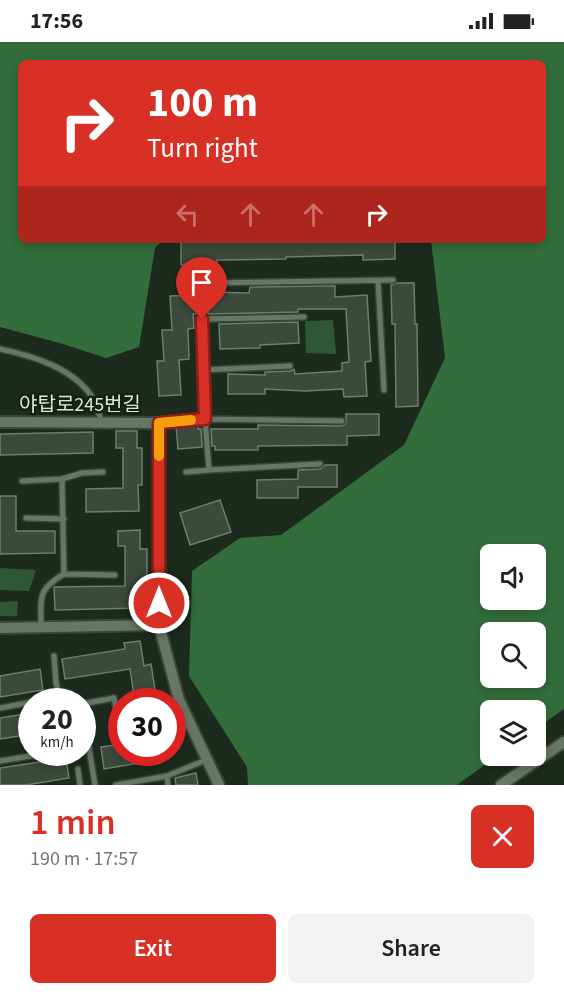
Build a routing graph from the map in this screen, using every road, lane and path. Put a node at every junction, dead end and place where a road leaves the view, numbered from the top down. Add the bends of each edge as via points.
1 (393, 280) dead end
2 (378, 281) junction
3 (304, 317) dead end
4 (202, 319) junction
5 (0, 350) edge
6 (290, 366) dead end
7 (204, 370) junction
8 (384, 390) dead end
9 (205, 419) junction
10 (342, 421) dead end
11 (0, 422) edge
12 (102, 423) junction
13 (159, 423) junction
14 (320, 464) dead end
15 (208, 470) junction
16 (104, 472) dead end
17 (186, 472) dead end
18 (62, 479) junction
19 (22, 481) dead end
20 (26, 518) dead end
21 (64, 519) junction
22 (64, 574) junction
23 (115, 575) dead end
24 (159, 625) junction
25 (41, 627) junction
26 (0, 628) edge
27 (54, 656) dead end
28 (57, 688) edge
29 (18, 705) edge
30 (0, 708) edge
31 (564, 742) edge
32 (18, 758) edge
33 (208, 759) junction
34 (0, 761) edge
35 (90, 766) edge
36 (78, 769) dead end
37 (167, 776) junction
38 (80, 785) edge
39 (95, 785) edge
40 (116, 785) edge
41 (168, 785) edge
42 (219, 785) edge
43 (501, 785) edge

1 - 2 lane
2 - 4 lane via 202,283
2 - 8 lane
3 - 4 lane
4 - 7 lane
5 - 12 lane via 31,357 78,382 94,400
6 - 7 lane
7 - 9 lane
9 - 10 lane
9 - 13 lane
9 - 15 lane
11 - 12 street, 야탑로245번길
12 - 13 street, 야탑로245번길
13 - 24 street
14 - 15 lane
15 - 17 lane
16 - 18 lane
18 - 19 lane
18 - 21 lane
20 - 21 lane
21 - 22 lane
22 - 23 lane
22 - 25 lane via 48,584 41,597
24 - 25 street
24 - 33 street via 179,700
25 - 26 street
27 - 28 lane
29 - 30 lane
31 - 43 street
32 - 34 lane
33 - 37 lane
33 - 42 street
35 - 39 lane
36 - 38 lane
37 - 40 lane
37 - 41 lane

